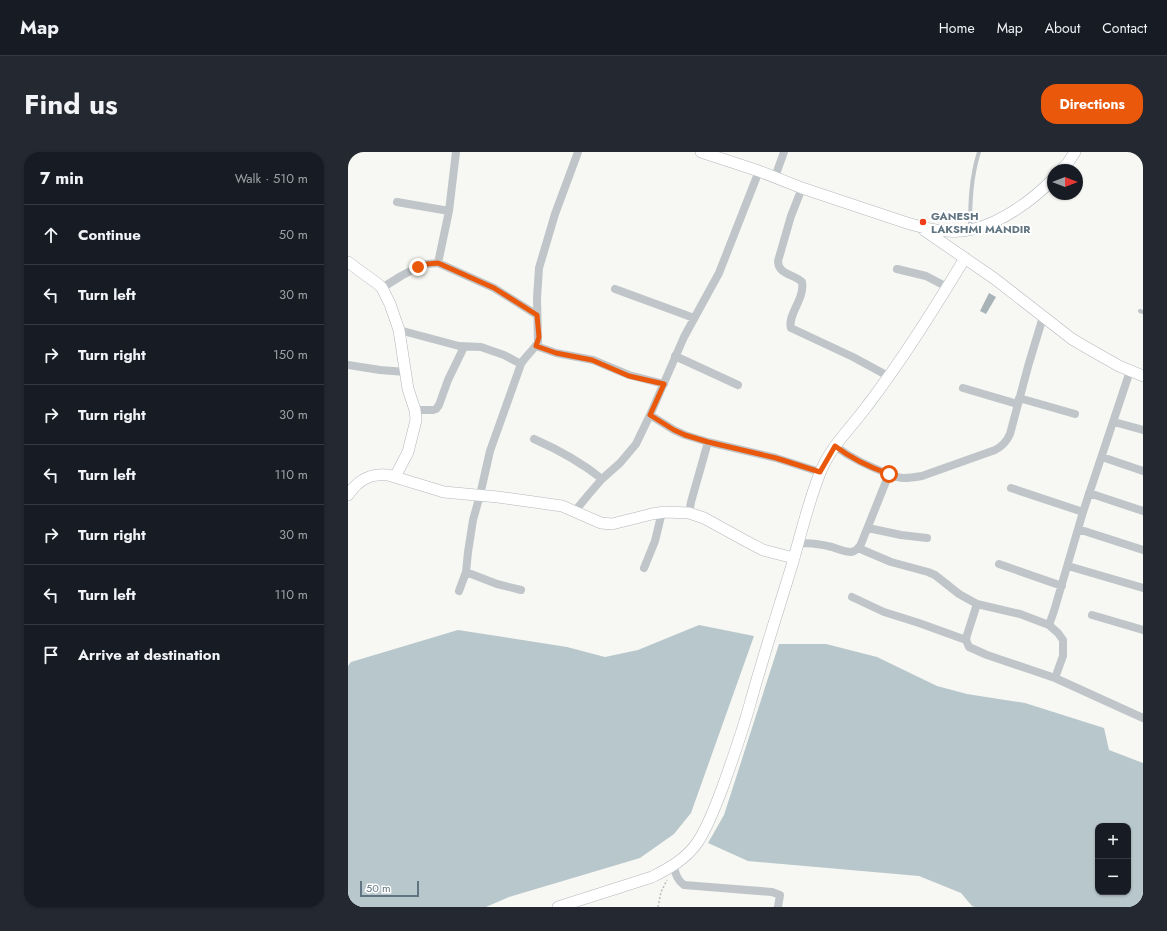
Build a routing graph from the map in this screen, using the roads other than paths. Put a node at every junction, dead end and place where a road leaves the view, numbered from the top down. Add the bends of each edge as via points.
1 (456, 152) edge
2 (578, 152) edge
3 (701, 152) edge
4 (784, 152) edge
5 (979, 152) edge
6 (1075, 152) edge
7 (1067, 164) edge
8 (759, 171) junction
9 (775, 177) junction
10 (1047, 184) edge
11 (802, 188) junction
12 (397, 202) dead end
13 (449, 211) junction
14 (919, 227) junction
15 (970, 230) junction
16 (965, 258) junction
17 (348, 262) edge
18 (438, 263) junction
19 (897, 269) dead end
20 (947, 287) junction
21 (382, 288) junction
22 (615, 289) dead end
23 (537, 315) junction
24 (1043, 317) junction
25 (694, 318) junction
26 (399, 330) junction
27 (536, 346) junction
28 (464, 347) junction
29 (675, 356) junction
30 (521, 364) junction
31 (348, 365) edge
32 (1130, 371) junction
33 (406, 372) junction
34 (888, 376) junction
35 (1143, 376) edge
36 (664, 384) junction
37 (738, 385) dead end
38 (963, 388) dead end
39 (1018, 401) junction
40 (415, 410) junction
41 (1075, 414) dead end
42 (650, 415) junction
43 (1114, 422) junction
44 (1143, 430) edge
45 (534, 439) dead end
46 (708, 442) junction
47 (835, 446) junction
48 (1102, 457) junction
49 (1143, 471) edge
50 (820, 472) junction
51 (889, 474) junction
52 (395, 477) junction
53 (602, 479) junction
54 (1011, 488) dead end
55 (1089, 494) junction
56 (348, 495) edge
57 (480, 495) junction
58 (575, 511) junction
59 (1143, 511) edge
60 (662, 512) junction
61 (1083, 512) junction
62 (690, 513) junction
63 (868, 528) junction
64 (1078, 529) junction
65 (927, 538) dead end
66 (797, 544) junction
67 (858, 548) junction
68 (1143, 550) edge
69 (794, 558) junction
70 (999, 564) dead end
71 (1068, 566) junction
72 (644, 568) dead end
73 (466, 572) junction
74 (1062, 586) junction
75 (1143, 588) edge
76 (521, 590) dead end
77 (459, 592) dead end
78 (852, 597) dead end
79 (977, 604) junction
80 (1092, 615) dead end
81 (1049, 625) junction
82 (1143, 630) edge
83 (966, 640) junction
84 (1055, 678) junction
85 (1143, 718) edge
86 (673, 865) junction
87 (558, 907) edge
88 (778, 907) edge

1 - 13 street
2 - 23 street via 555,214 539,268
3 - 8 street
4 - 9 street
5 - 15 lane via 971,188
6 - 7 street
8 - 9 street
8 - 25 street via 719,273
9 - 11 street
10 - 15 street via 1008,214 985,226
11 - 14 street
11 - 34 street via 778,261 780,269 802,282 802,292 791,319 791,328
12 - 13 street
13 - 18 street
14 - 15 street
14 - 16 street
16 - 20 street
16 - 24 street
17 - 21 street
18 - 21 street via 418,267
18 - 23 street via 494,288
19 - 20 street via 926,276
20 - 34 street via 917,336
21 - 26 street
22 - 25 street
23 - 27 street via 539,337
24 - 32 street via 1072,339
24 - 39 street
25 - 29 street
26 - 28 street
26 - 33 street
27 - 30 street
27 - 36 street via 592,360 629,376
28 - 30 street via 485,348
28 - 40 street via 436,409
29 - 36 street
29 - 37 street
30 - 57 street via 494,438
31 - 33 street
32 - 35 street
32 - 43 street
33 - 40 street
34 - 47 street
36 - 42 street
38 - 39 street
39 - 41 street
39 - 51 street via 1007,441 996,450 922,476 903,478
40 - 52 street via 416,420 409,448
42 - 46 street via 679,433
42 - 53 street via 629,452
43 - 44 street
43 - 48 street
45 - 53 street via 572,458
46 - 50 street via 776,458
46 - 62 street
47 - 50 street
47 - 51 street via 857,461
48 - 49 street
48 - 55 street
50 - 66 street
51 - 63 street
52 - 56 street via 372,475 355,486
52 - 57 street via 444,492
53 - 58 street
54 - 61 street
55 - 59 street
55 - 61 street
57 - 58 street via 562,506
57 - 73 street via 473,520
58 - 60 street via 601,523 612,524
60 - 62 street
60 - 72 street via 655,541
61 - 64 street
62 - 69 street via 763,550
63 - 65 street
63 - 67 street
64 - 68 street
64 - 71 street
66 - 67 street via 814,543 848,552
66 - 69 street
67 - 79 street via 891,562 935,575
69 - 86 street via 741,737 718,800 696,844
70 - 74 street
71 - 74 street
71 - 75 street
73 - 76 street
73 - 77 street
74 - 81 street
78 - 83 street via 884,612
79 - 81 street via 1010,611
79 - 83 street
80 - 82 street
81 - 84 street via 1063,640 1063,656
83 - 84 street via 969,647 986,655
84 - 85 street
86 - 87 street via 645,880
86 - 88 street via 677,877 684,885 772,892 780,895

